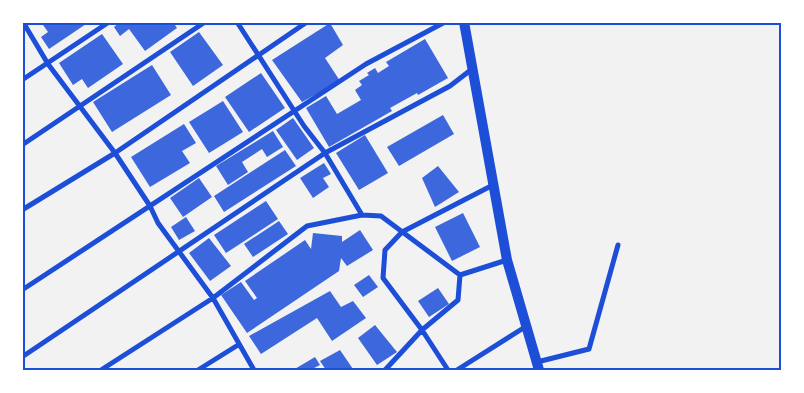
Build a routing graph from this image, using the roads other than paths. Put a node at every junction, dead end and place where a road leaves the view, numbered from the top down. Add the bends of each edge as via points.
1 (23, 22) edge
2 (109, 22) edge
3 (205, 22) edge
4 (236, 22) edge
5 (307, 22) edge
6 (445, 22) edge
7 (464, 22) edge
8 (258, 55) junction
9 (48, 64) junction
10 (472, 69) junction
11 (22, 80) edge
12 (81, 105) junction
13 (295, 111) junction
14 (22, 145) edge
15 (115, 153) junction
16 (325, 153) junction
17 (494, 185) junction
18 (150, 206) junction
19 (22, 210) edge
20 (362, 214) junction
21 (402, 232) junction
22 (618, 245) dead end
23 (178, 252) junction
24 (507, 260) junction
25 (460, 275) junction
26 (22, 290) edge
27 (212, 298) junction
28 (525, 327) junction
29 (422, 330) junction
30 (238, 345) junction
31 (22, 357) edge
32 (538, 366) edge
33 (101, 370) edge
34 (198, 370) edge
35 (254, 370) edge
36 (384, 370) edge
37 (448, 370) edge
38 (457, 370) edge

1 - 9 street
2 - 9 street
3 - 12 street
4 - 8 street
5 - 8 street
6 - 13 street via 366,64
7 - 10 main road
8 - 13 street
8 - 15 street
9 - 11 street
9 - 12 street
10 - 16 street via 450,86
10 - 17 main road
12 - 14 street
12 - 15 street
13 - 16 street
13 - 18 street
15 - 18 street
15 - 19 street
16 - 20 street
16 - 23 street
17 - 21 street
17 - 24 main road
18 - 23 street
18 - 26 street
20 - 21 street via 381,216
20 - 27 street via 307,226
21 - 25 street
21 - 29 street via 385,250 383,278
22 - 32 street via 589,349
23 - 27 street
23 - 31 street
24 - 25 street
24 - 28 main road
25 - 29 street via 458,300
27 - 30 street
27 - 33 street
28 - 32 main road
28 - 38 street
29 - 36 street
29 - 37 street
30 - 34 street
30 - 35 street

